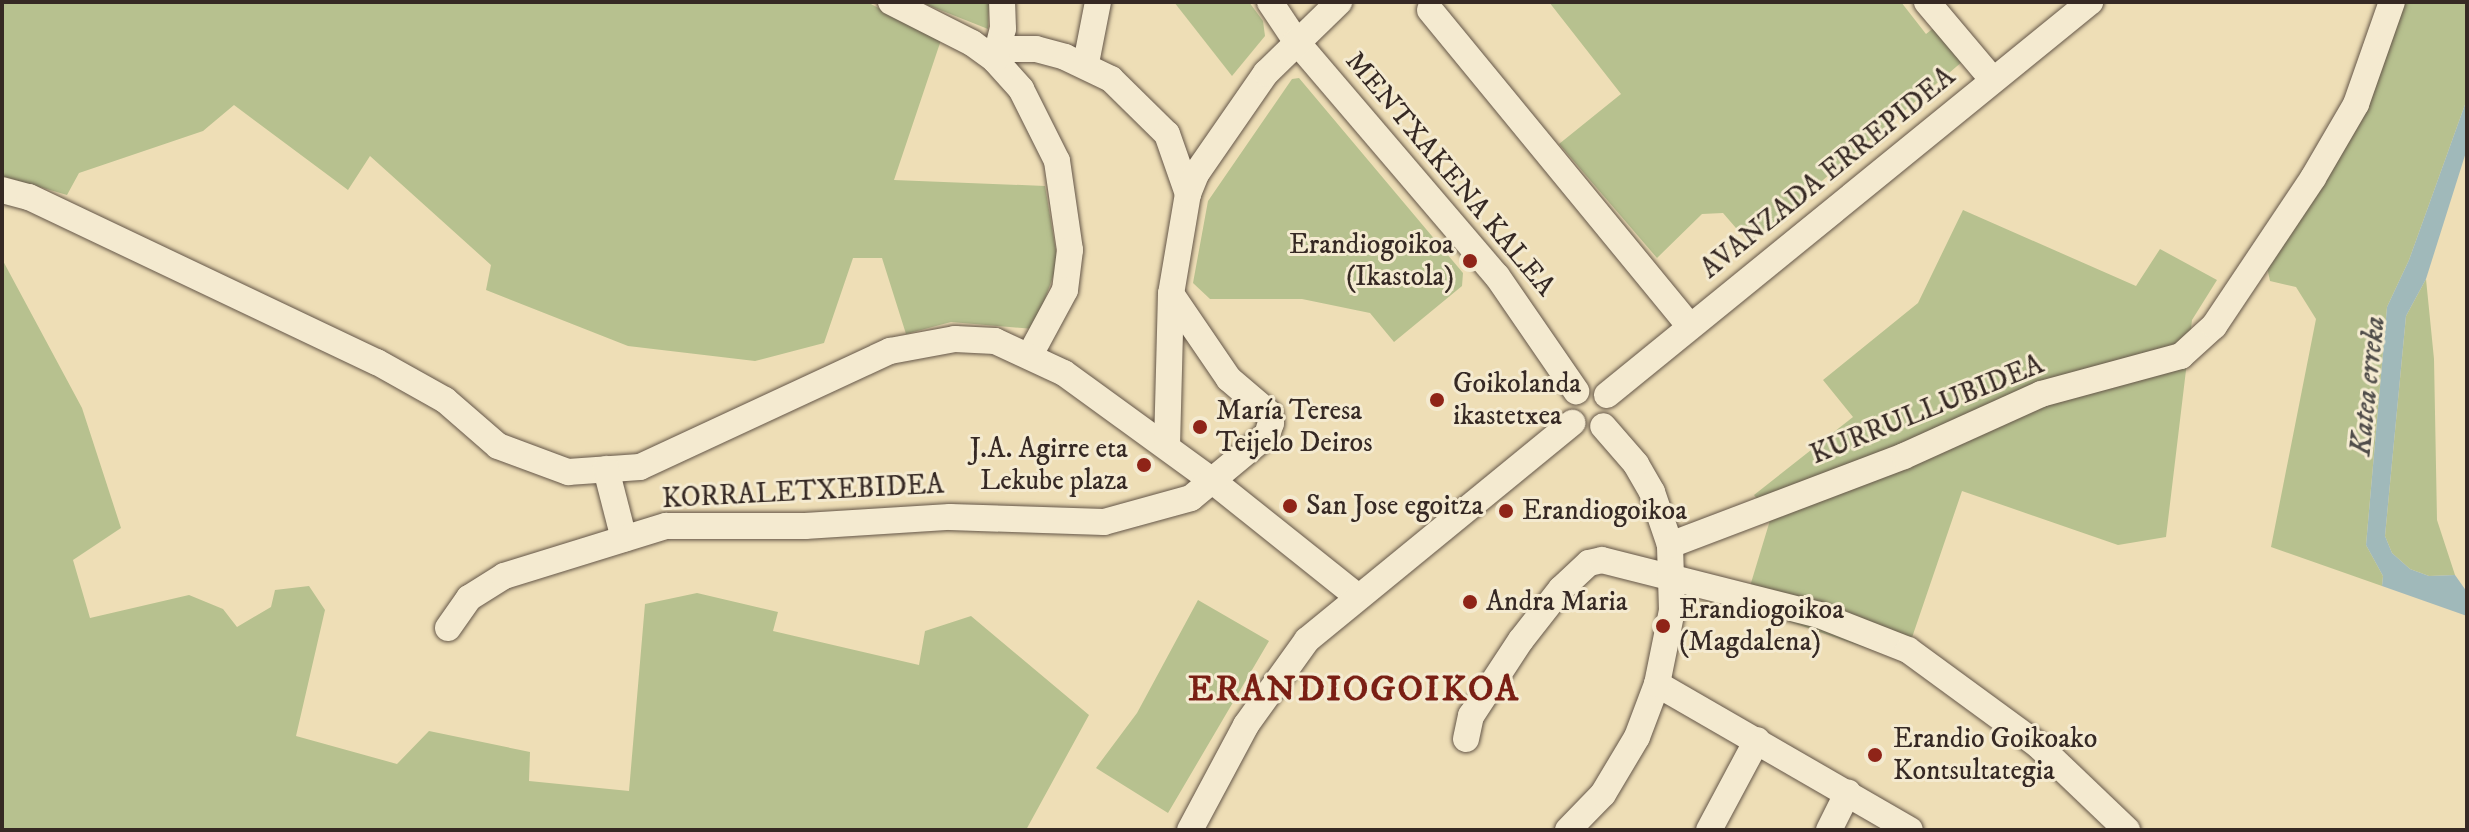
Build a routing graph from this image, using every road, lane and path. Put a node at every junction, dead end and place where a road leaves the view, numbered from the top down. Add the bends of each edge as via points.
1 (891, 2) edge
2 (1002, 2) edge
3 (1098, 2) edge
4 (1270, 2) edge
5 (1339, 2) edge
6 (1927, 2) edge
7 (2090, 2) edge
8 (2392, 2) edge
9 (1430, 10) dead end
10 (1296, 41) junction
11 (998, 54) junction
12 (1086, 63) junction
13 (1993, 80) junction
14 (2, 190) edge
15 (1188, 194) junction
16 (1171, 294) junction
17 (1690, 326) junction
18 (1030, 355) junction
19 (1576, 391) junction
20 (1607, 395) junction
21 (1572, 423) junction
22 (1603, 426) junction
23 (1167, 446) junction
24 (606, 469) junction
25 (1214, 482) junction
26 (624, 539) junction
27 (1670, 545) junction
28 (1673, 576) junction
29 (1357, 596) junction
30 (448, 628) dead end
31 (1657, 684) junction
32 (1466, 739) dead end
33 (1757, 740) junction
34 (1848, 792) junction
35 (1190, 830) edge
36 (1568, 830) edge
37 (1709, 830) edge
38 (1829, 830) edge
39 (1910, 830) edge
40 (2127, 830) edge

1 - 11 street
2 - 11 street
3 - 12 street
4 - 10 street, MENTXAKENA KALEA
5 - 10 street
6 - 13 street
7 - 13 street, AVANZADA ERREPIDEA
8 - 27 street, KURRULLUBIDEA via 2356,104 2313,178 2214,326 2181,356 2098,383 2041,394 1904,456
9 - 17 street
10 - 15 street via 1266,73 1196,174
10 - 19 street, MENTXAKENA KALEA via 1497,276
11 - 12 street via 1036,49
11 - 18 street via 1057,161 1070,250 1065,290
12 - 15 street via 1151,114 1167,134
13 - 17 street, AVANZADA ERREPIDEA
14 - 24 street via 29,197 377,362 445,400 498,446 568,472
15 - 16 street
16 - 23 street
16 - 25 street, KORRALETXEBIDEA via 1229,379 1270,414 1267,435
17 - 20 street, AVANZADA ERREPIDEA
18 - 23 street
18 - 24 street via 995,341 955,339 890,351 640,467
19 - 20 street via 1596,387
19 - 21 street via 1568,403
20 - 22 street via 1612,408
21 - 22 street via 1584,430
21 - 29 street
22 - 27 street via 1636,464
23 - 25 street
24 - 26 street
25 - 26 street, KORRALETXEBIDEA via 1191,498 1104,522 950,517 805,526 666,526
25 - 29 street
26 - 30 street, KORRALETXEBIDEA via 504,576 469,598
27 - 28 street
28 - 31 street
28 - 32 street via 1611,561 1589,563 1521,640 1471,716
28 - 40 street via 1819,615 1908,650 2039,746
29 - 35 street via 1281,669
31 - 33 street
31 - 36 street via 1637,737 1603,794
33 - 34 street
33 - 37 street
34 - 38 street
34 - 39 street

